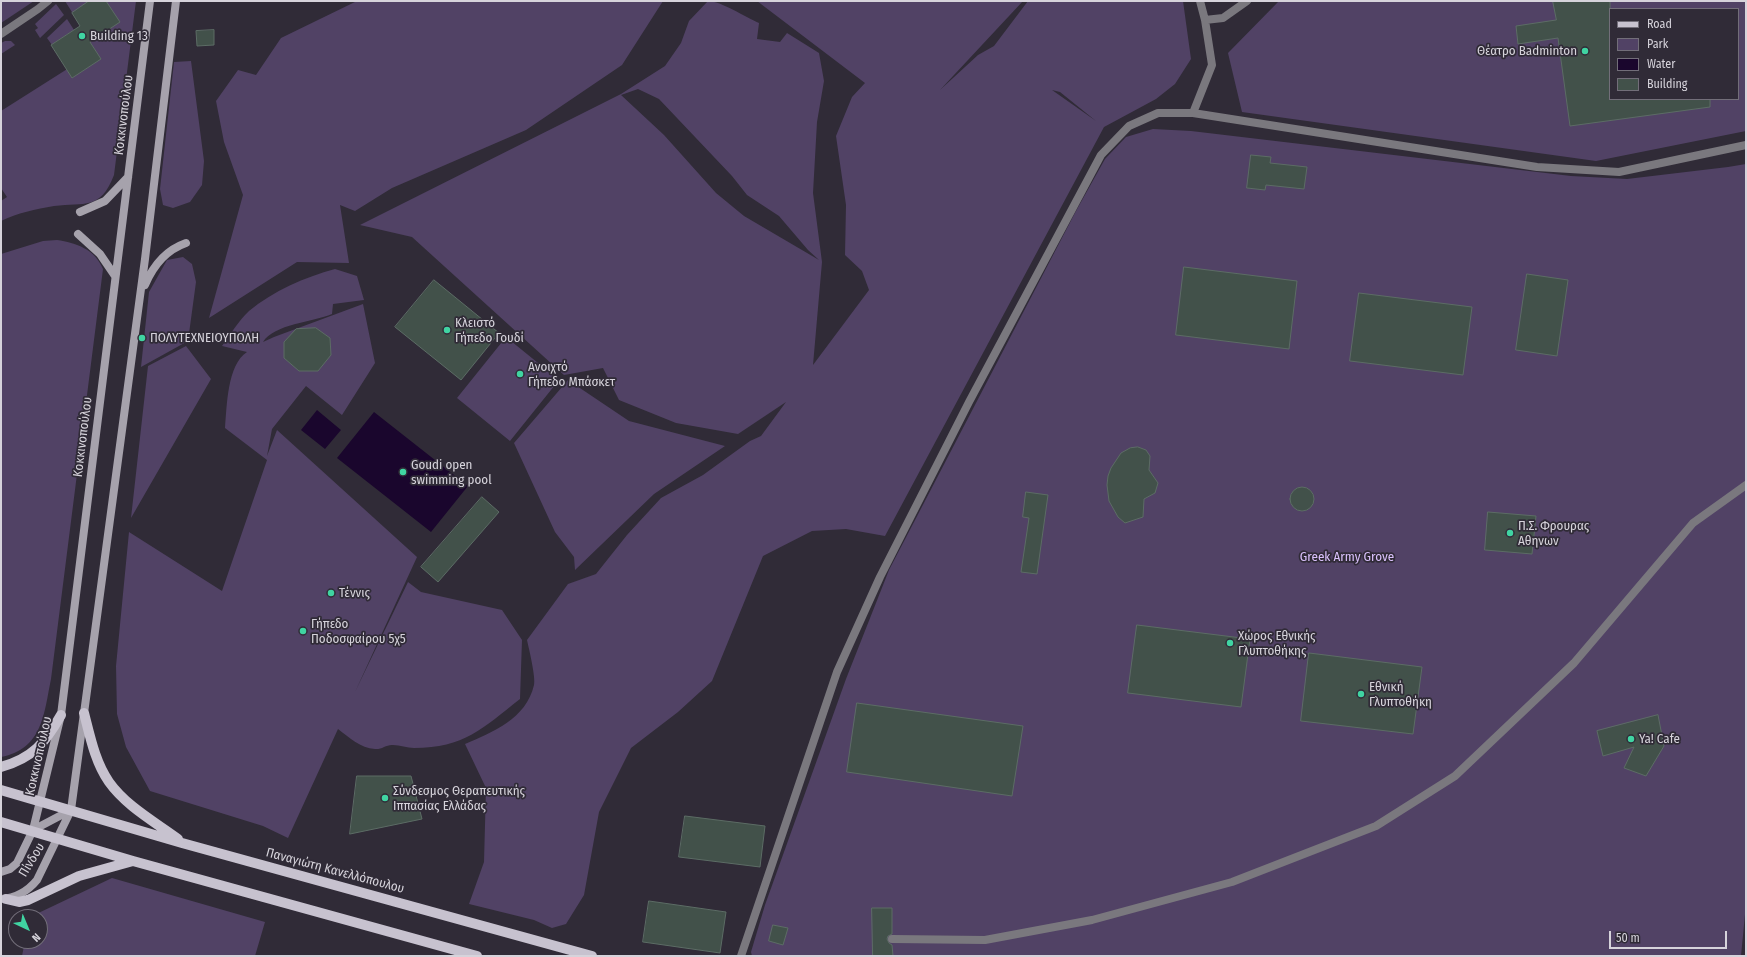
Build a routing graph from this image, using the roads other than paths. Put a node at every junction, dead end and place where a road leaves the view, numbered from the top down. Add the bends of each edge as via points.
1 (48, 1) edge
2 (150, 1) edge
3 (176, 1) edge
4 (1200, 1) edge
5 (1247, 1) edge
6 (1205, 20) junction
7 (1, 34) edge
8 (1193, 113) junction
9 (1746, 145) edge
10 (128, 177) junction
11 (80, 212) dead end
12 (78, 234) dead end
13 (186, 243) dead end
14 (115, 276) junction
15 (141, 293) junction
16 (1746, 485) edge
17 (84, 713) junction
18 (61, 715) junction
19 (1, 767) edge
20 (1, 790) edge
21 (40, 801) junction
22 (71, 810) junction
23 (1, 822) edge
24 (33, 830) junction
25 (59, 838) junction
26 (182, 843) junction
27 (133, 861) junction
28 (1, 872) edge
29 (4, 899) edge
30 (892, 939) dead end
31 (477, 956) edge
32 (592, 956) edge
33 (741, 956) edge

1 - 7 street
2 - 10 main road, Κοκκινοπούλου
3 - 15 main road
4 - 6 street
5 - 6 street via 1223,18
6 - 8 street via 1212,65
8 - 9 street via 1537,167 1619,172
8 - 33 street via 1158,113 1129,126 1097,162 880,576 838,672
10 - 11 main road via 105,201
10 - 14 main road, Κοκκινοπούλου
12 - 14 main road via 100,254
13 - 15 main road via 177,246 151,270
14 - 18 main road, Κοκκινοπούλου
15 - 17 main road
16 - 30 street via 1693,523 1574,663 1455,776 1376,826 1232,882 1092,920 985,940
17 - 22 main road
17 - 26 main road via 97,760 109,782 126,800
18 - 19 main road via 49,736 35,751 25,758
18 - 21 main road, Κοκκινοπούλου
20 - 21 main road, Παναγιώτη Κανελλόπουλου
21 - 22 main road, Παναγιώτη Κανελλόπουλου
21 - 24 main road, Κοκκινοπούλου
22 - 24 main road
22 - 25 main road
22 - 26 main road, Παναγιώτη Κανελλόπουλου
23 - 24 main road
24 - 25 main road
24 - 28 main road, Πίνδου via 17,864 10,870
25 - 27 main road
25 - 29 main road, Πίνδου via 38,880 25,891
26 - 32 main road, Παναγιώτη Κανελλόπουλου
27 - 29 main road via 79,876 28,900 19,902
27 - 31 main road

